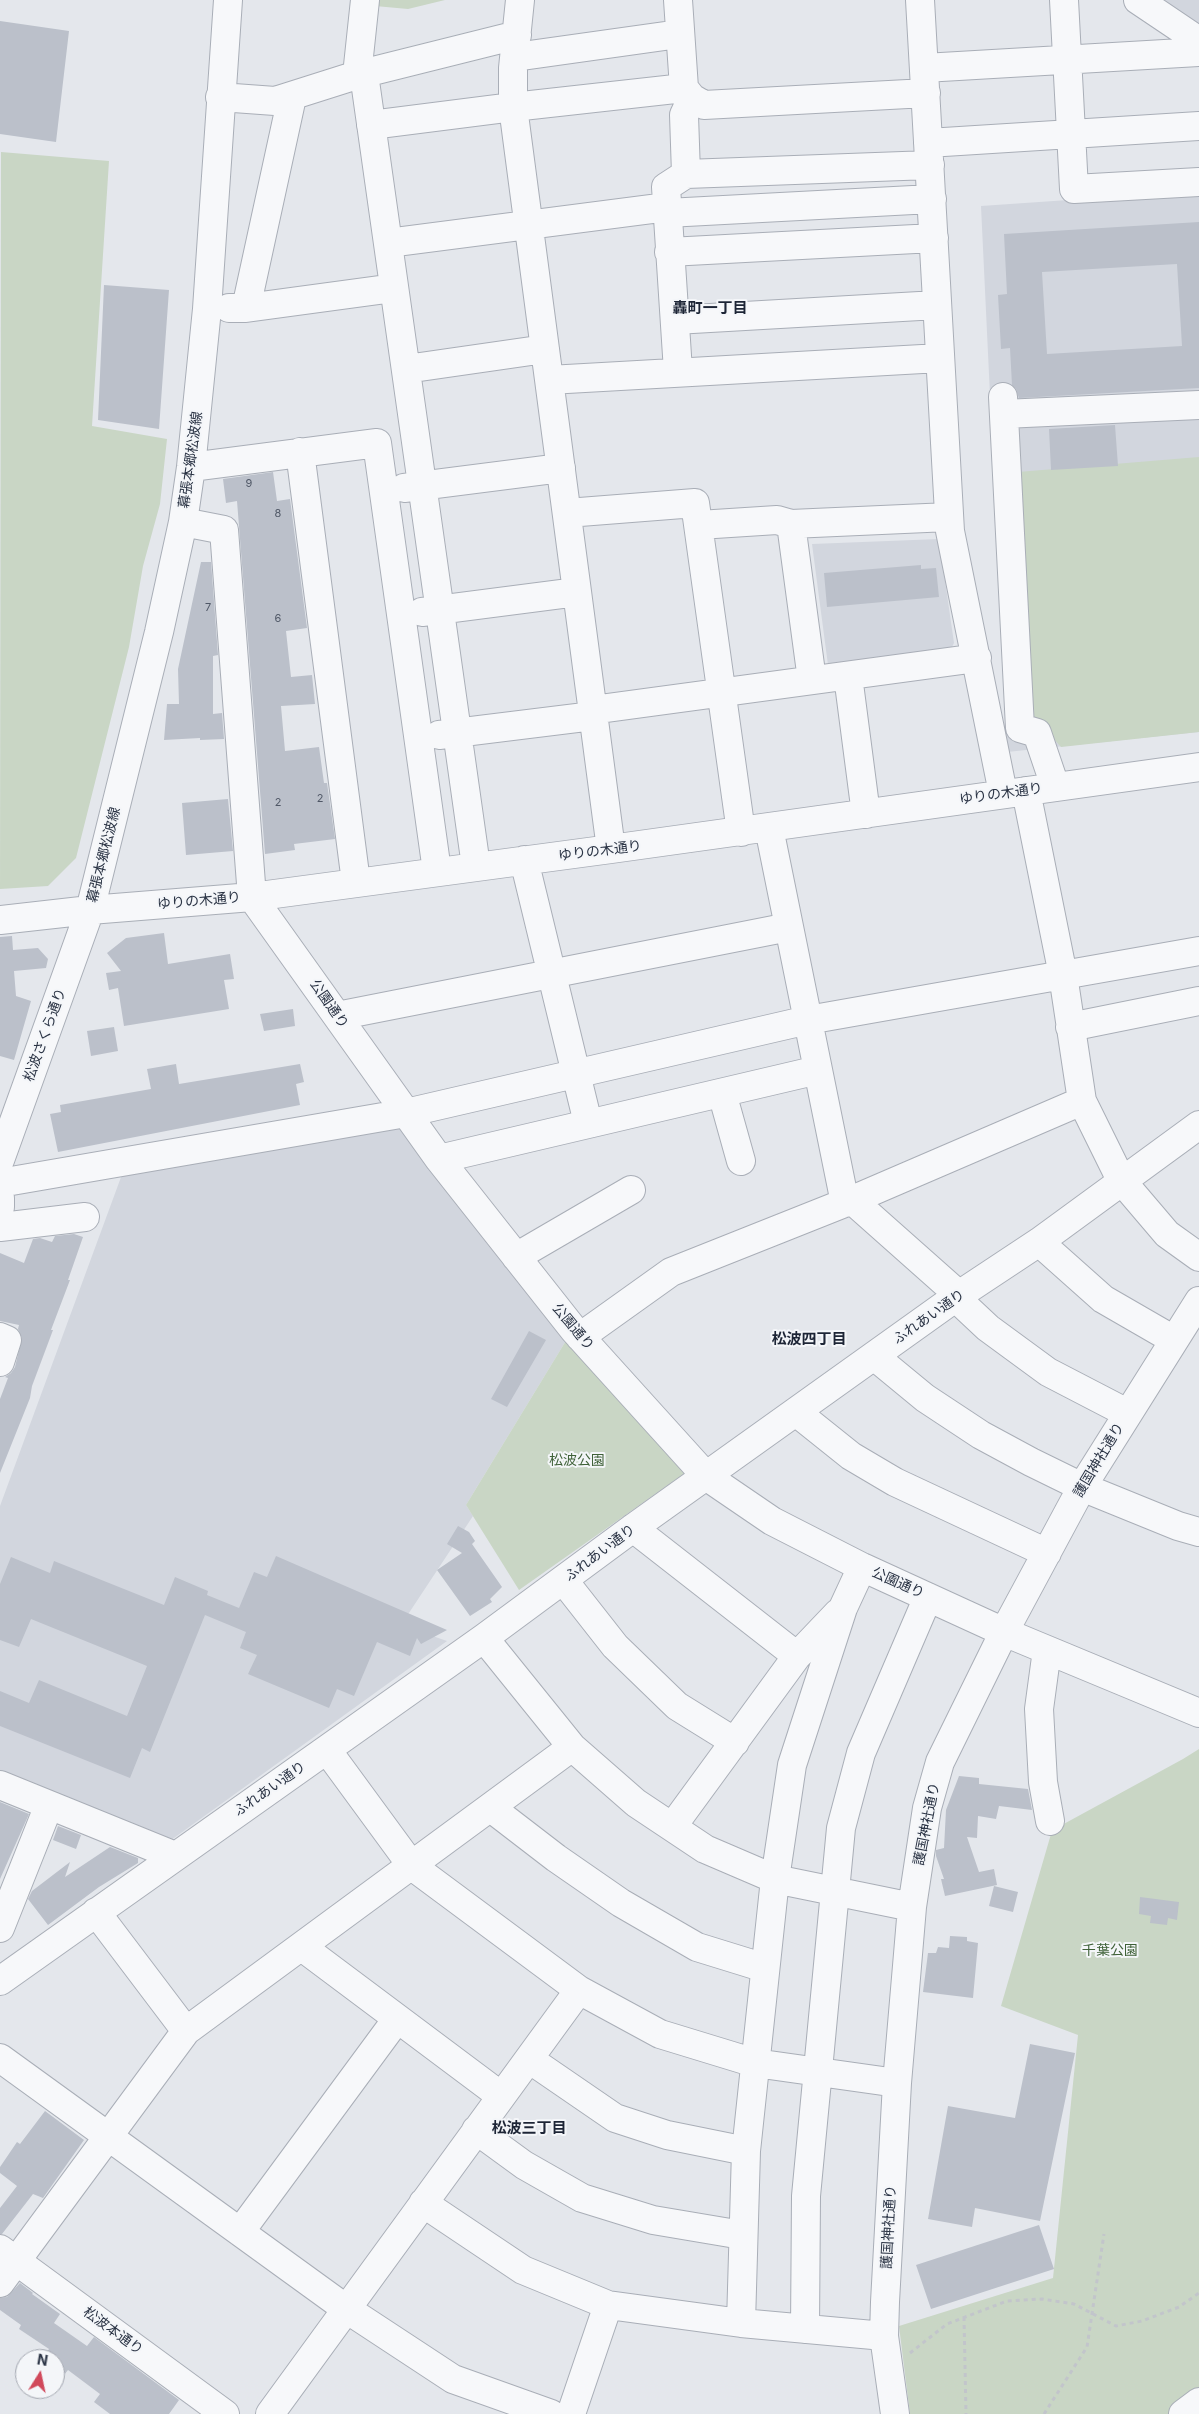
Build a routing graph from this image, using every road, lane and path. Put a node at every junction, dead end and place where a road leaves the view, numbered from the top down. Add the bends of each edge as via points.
1 (228, 0) edge
2 (365, 0) edge
3 (520, 0) edge
4 (678, 0) edge
5 (920, 0) edge
6 (1064, 0) edge
7 (1138, 0) edge
8 (679, 34) junction
9 (1199, 41) edge
10 (516, 46) junction
11 (1199, 52) edge
12 (1067, 59) junction
13 (361, 75) junction
14 (925, 81) junction
15 (688, 93) junction
16 (292, 97) junction
17 (220, 98) junction
18 (513, 107) junction
19 (371, 125) junction
20 (1199, 126) edge
21 (1070, 134) junction
22 (929, 154) junction
23 (686, 174) junction
24 (1199, 182) edge
25 (932, 199) junction
26 (667, 210) junction
27 (529, 226) junction
28 (934, 238) junction
29 (388, 243) junction
30 (669, 252) junction
31 (394, 288) junction
32 (937, 305) junction
33 (208, 308) junction
34 (246, 308) junction
35 (675, 320) junction
36 (545, 349) junction
37 (940, 358) junction
38 (406, 369) junction
39 (678, 371) junction
40 (549, 380) junction
41 (1199, 405) edge
42 (300, 452) junction
43 (191, 467) junction
44 (561, 468) junction
45 (422, 486) junction
46 (384, 490) junction
47 (566, 513) junction
48 (949, 517) junction
49 (183, 522) junction
50 (791, 524) junction
51 (699, 525) junction
52 (577, 592) junction
53 (440, 610) junction
54 (401, 615) junction
55 (977, 658) junction
56 (848, 676) junction
57 (812, 680) junction
58 (722, 692) junction
59 (593, 713) junction
60 (457, 733) junction
61 (418, 738) junction
62 (1199, 767) edge
63 (1055, 786) junction
64 (1015, 792) junction
65 (866, 814) junction
66 (769, 828) junction
67 (741, 832) junction
68 (611, 850) junction
69 (524, 860) junction
70 (476, 866) junction
71 (437, 871) junction
72 (356, 882) junction
73 (252, 897) junction
74 (90, 910) junction
75 (0, 920) edge
76 (789, 927) junction
77 (1199, 951) edge
78 (552, 974) junction
79 (1063, 976) junction
80 (1199, 1001) edge
81 (337, 1016) junction
82 (808, 1020) junction
83 (1070, 1027) junction
84 (818, 1070) junction
85 (576, 1074) junction
86 (722, 1093) junction
87 (1082, 1101) junction
88 (406, 1113) junction
89 (588, 1123) junction
90 (1199, 1125) edge
91 (439, 1159) junction
92 (0, 1160) edge
93 (741, 1161) dead end
94 (1121, 1180) junction
95 (0, 1182) edge
96 (631, 1190) dead end
97 (0, 1198) edge
98 (848, 1201) junction
99 (0, 1207) edge
100 (85, 1217) dead end
101 (0, 1227) edge
102 (1039, 1242) junction
103 (516, 1257) junction
104 (1199, 1257) edge
105 (957, 1297) junction
106 (1199, 1301) edge
107 (0, 1337) edge
108 (580, 1337) junction
109 (1174, 1340) junction
110 (874, 1356) junction
111 (0, 1362) edge
112 (796, 1412) junction
113 (1127, 1413) junction
114 (706, 1476) junction
115 (1082, 1487) junction
116 (634, 1528) junction
117 (1199, 1532) edge
118 (1047, 1553) junction
119 (862, 1567) junction
120 (564, 1580) junction
121 (928, 1597) junction
122 (843, 1608) junction
123 (1004, 1632) junction
124 (484, 1638) junction
125 (1047, 1650) junction
126 (797, 1656) junction
127 (1199, 1713) edge
128 (735, 1742) junction
129 (572, 1747) junction
130 (327, 1750) junction
131 (0, 1785) edge
132 (49, 1805) junction
133 (491, 1808) junction
134 (1050, 1821) dead end
135 (672, 1827) junction
136 (175, 1856) junction
137 (412, 1866) junction
138 (775, 1879) junction
139 (835, 1893) junction
140 (912, 1907) junction
141 (96, 1912) junction
142 (0, 1928) edge
143 (302, 1947) junction
144 (765, 1968) junction
145 (0, 1981) edge
146 (579, 1990) junction
147 (396, 2019) junction
148 (186, 2031) junction
149 (0, 2058) edge
150 (528, 2059) junction
151 (755, 2063) junction
152 (818, 2072) junction
153 (897, 2083) junction
154 (501, 2096) junction
155 (476, 2130) junction
156 (108, 2136) junction
157 (746, 2151) junction
158 (423, 2203) junction
159 (240, 2232) junction
160 (1104, 2234) dead end
161 (742, 2235) junction
162 (8, 2255) edge
163 (0, 2283) edge
164 (1199, 2293) edge
165 (608, 2305) junction
166 (345, 2308) junction
167 (1092, 2314) junction
168 (964, 2317) junction
169 (741, 2324) junction
170 (805, 2329) junction
171 (884, 2336) junction
172 (888, 2364) junction
173 (225, 2414) edge
174 (270, 2414) edge
175 (551, 2414) edge
176 (571, 2414) edge
177 (895, 2414) edge
178 (966, 2414) edge
179 (1044, 2414) edge

1 - 17 street, 幕張本郷松波線
2 - 13 street
3 - 10 street
4 - 8 street
5 - 14 street
6 - 12 street
7 - 9 street
8 - 10 street
8 - 15 street
10 - 13 street
10 - 18 street
11 - 12 street
12 - 14 street
12 - 21 street
13 - 16 street
13 - 19 street
14 - 15 street via 704,105
14 - 22 street
15 - 18 street
15 - 23 street via 684,115
16 - 17 street via 275,101
16 - 34 street
17 - 33 street, 幕張本郷松波線
18 - 19 street
18 - 27 street
19 - 29 street
20 - 21 street
21 - 22 street
21 - 24 street via 1074,189
22 - 23 street
22 - 25 street
23 - 26 street via 666,188
25 - 26 street
25 - 28 street
26 - 27 street
26 - 30 street
27 - 29 street
27 - 36 street
28 - 30 street
28 - 32 street
29 - 31 street
30 - 35 street
31 - 34 street
31 - 38 street
32 - 35 street
32 - 37 street
33 - 34 street
33 - 43 street, 幕張本郷松波線
35 - 39 street
36 - 38 street
36 - 40 street
37 - 39 street
37 - 48 street
38 - 45 street
39 - 40 street
40 - 44 street
41 - 63 street via 1004,405 1020,728 1037,733
42 - 43 street
42 - 46 street via 377,443
42 - 72 street
43 - 49 street, 幕張本郷松波線
44 - 45 street
44 - 47 street
45 - 46 street
45 - 53 street
46 - 54 street
47 - 51 street via 695,503
47 - 52 street
48 - 50 street
48 - 55 street
49 - 73 street via 224,530
49 - 74 street, 幕張本郷松波線
50 - 51 street via 777,520
50 - 57 street
51 - 58 street
52 - 53 street
52 - 59 street
53 - 54 street
53 - 60 street
54 - 61 street
55 - 56 street
55 - 64 street
56 - 57 street
56 - 65 street
57 - 58 street
58 - 59 street
58 - 67 street
59 - 60 street
59 - 68 street
60 - 61 street
60 - 70 street
61 - 71 street
62 - 63 street, ゆりの木通り
63 - 64 street, ゆりの木通り
64 - 65 street, ゆりの木通り
64 - 79 street
65 - 66 street, ゆりの木通り
66 - 67 street, ゆりの木通り
66 - 76 street
67 - 68 street, ゆりの木通り
68 - 69 street, ゆりの木通り
69 - 70 street, ゆりの木通り
69 - 78 street
70 - 71 street, ゆりの木通り
71 - 72 street, ゆりの木通り
72 - 73 street, ゆりの木通り
73 - 74 street, ゆりの木通り
73 - 81 street, 公園通り
74 - 75 street, ゆりの木通り
74 - 92 street, 松波さくら通り
76 - 78 street
76 - 82 street
77 - 79 street
78 - 81 street
78 - 85 street
79 - 82 street
79 - 83 street
80 - 83 street
81 - 88 street, 公園通り
82 - 84 street
82 - 85 street
83 - 87 street
84 - 86 street
84 - 98 street
85 - 88 street
85 - 89 street
86 - 89 street
86 - 93 street
87 - 94 street
87 - 98 street
88 - 91 street, 公園通り
88 - 95 street
89 - 91 street
90 - 94 street, ふれあい通り
91 - 103 street, 公園通り
94 - 102 street, ふれあい通り
94 - 104 street via 1167,1234
96 - 103 street
97 - 99 street
98 - 105 street
98 - 108 street via 671,1272
100 - 101 street
102 - 105 street, ふれあい通り
102 - 109 street via 1103,1299
103 - 108 street, 公園通り
105 - 110 street, ふれあい通り
105 - 113 street via 988,1328 1048,1372
106 - 109 street, 護国神社通り
107 - 111 street via 7,1340
108 - 114 street, 公園通り
109 - 113 street, 護国神社通り
110 - 112 street, ふれあい通り
110 - 115 street via 926,1398 981,1435
112 - 114 street, ふれあい通り
112 - 118 street via 851,1456 895,1482
113 - 115 street, 護国神社通り
114 - 116 street, ふれあい通り
114 - 119 street, 公園通り via 772,1521
115 - 117 street
115 - 118 street, 護国神社通り
116 - 120 street, ふれあい通り
116 - 126 street
118 - 123 street, 護国神社通り
119 - 121 street, 公園通り
119 - 122 street
120 - 124 street, ふれあい通り
120 - 128 street via 615,1646 677,1706
121 - 123 street, 公園通り
121 - 139 street via 861,1753 841,1828
122 - 126 street
122 - 138 street via 792,1765
123 - 125 street, 公園通り
123 - 140 street, 護国神社通り via 940,1762 927,1808
124 - 129 street
124 - 130 street, ふれあい通り
125 - 127 street, 公園通り
125 - 134 street via 1039,1709 1043,1782
126 - 128 street
128 - 135 street
129 - 133 street
129 - 135 street via 636,1803
130 - 136 street, ふれあい通り
130 - 137 street
131 - 132 street
132 - 136 street
132 - 142 street
133 - 137 street
133 - 144 street via 621,1903 698,1947
135 - 138 street via 705,1849
136 - 141 street, ふれあい通り
137 - 143 street
137 - 146 street
138 - 139 street
138 - 144 street
139 - 140 street
139 - 152 street
140 - 153 street, 護国神社通り
141 - 145 street, ふれあい通り
141 - 148 street
143 - 147 street
143 - 148 street
144 - 151 street
146 - 150 street
146 - 151 street via 660,2034
147 - 154 street
147 - 159 street
148 - 156 street
149 - 156 street
150 - 154 street
150 - 157 street via 615,2118 667,2135
151 - 152 street
151 - 157 street
152 - 153 street
152 - 170 street via 806,2196
153 - 171 street, 護国神社通り
154 - 155 street
155 - 158 street
155 - 161 street via 524,2165 582,2198 653,2220
156 - 159 street
156 - 162 street
157 - 161 street
158 - 165 street via 523,2270
158 - 166 street
159 - 166 street
160 - 167 path
161 - 169 street
162 - 163 street
162 - 173 street, 松波本通り
164 - 167 path via 1179,2307 1142,2321 1116,2326
165 - 169 street
165 - 176 street
166 - 174 street
166 - 175 street via 453,2379
167 - 168 path via 1074,2304 1042,2299 1007,2301
167 - 179 path via 1087,2347
168 - 172 path via 947,2324 903,2358
168 - 178 path
169 - 170 street
170 - 171 street
171 - 172 street, 護国神社通り
172 - 177 street, 護国神社通り

